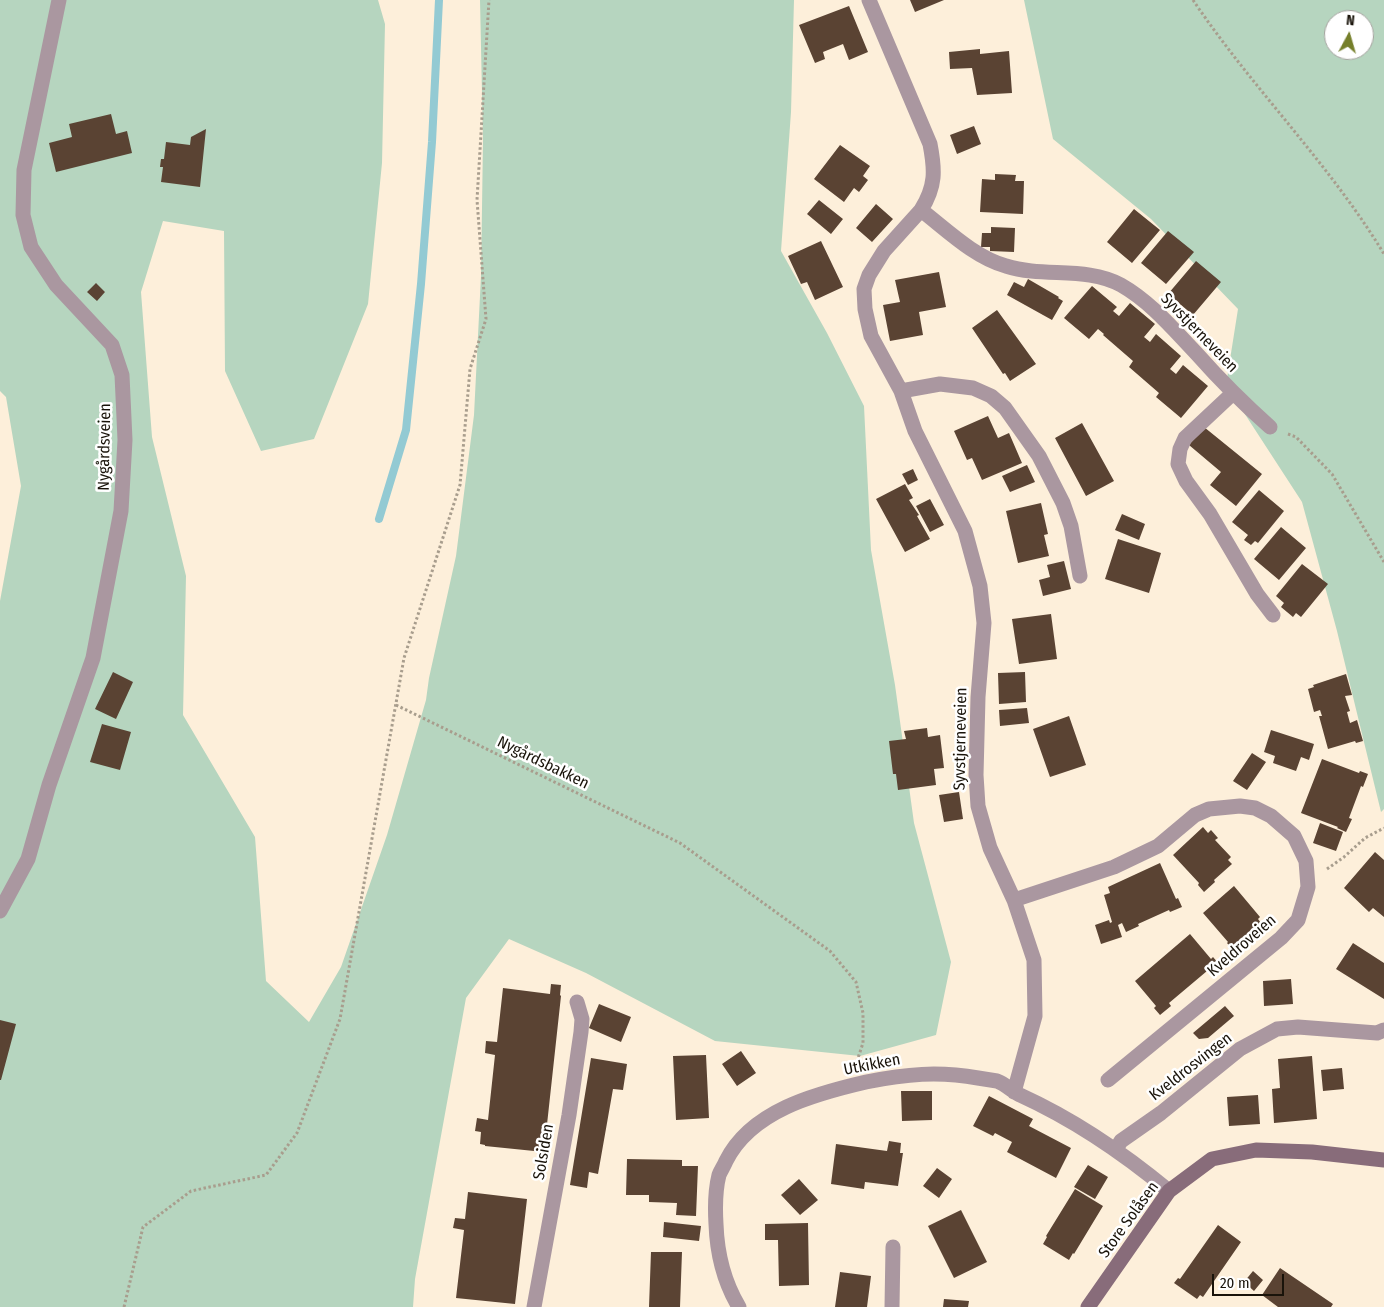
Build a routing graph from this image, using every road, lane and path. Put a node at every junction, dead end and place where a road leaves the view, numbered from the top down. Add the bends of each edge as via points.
1 (59, 0) edge
2 (489, 0) edge
3 (870, 0) edge
4 (1193, 0) edge
5 (920, 210) junction
6 (1384, 254) edge
7 (901, 391) junction
8 (1233, 393) junction
9 (1270, 427) joint
10 (1384, 562) edge
11 (1080, 576) dead end
12 (1273, 615) dead end
13 (396, 705) junction
14 (1384, 828) edge
15 (1307, 874) junction
16 (1014, 900) junction
17 (0, 911) edge
18 (577, 1002) dead end
19 (1384, 1030) edge
20 (1108, 1080) dead end
21 (849, 1086) junction
22 (1014, 1092) junction
23 (1116, 1149) junction
24 (1384, 1160) edge
25 (1169, 1191) junction
26 (893, 1247) dead end
27 (124, 1307) edge
28 (534, 1307) edge
29 (739, 1307) edge
30 (892, 1307) edge
31 (1088, 1307) edge

1 - 17 street, Nygårdsveien via 24,170 23,215 31,247 56,286 112,345 122,376 125,440 121,511 93,658 49,785 28,858
2 - 13 path via 476,200 486,319 470,369 460,485 404,658
3 - 5 street, Syvstjerneveien via 930,144 934,169 928,198
4 - 6 path via 1363,220
5 - 7 street, Syvstjerneveien via 884,251 864,290 871,336
5 - 8 street, Syvstjerneveien via 976,252 1006,266 1046,273 1095,275 1120,285 1166,320
7 - 11 street via 940,384 973,388 991,396 1005,408 1039,456 1063,503
7 - 16 street, Syvstjerneveien via 916,431 965,531 980,586 984,623 978,697 978,806 990,848
8 - 9 street
8 - 12 street, Syvstjerneveien via 1185,438 1178,464
9 - 10 path via 1296,437 1332,474
13 - 21 path, Nygårdsbakken via 680,843 830,952 856,982 863,1013 862,1043
13 - 27 path via 340,1019 297,1133 266,1175 191,1191 143,1227
14 - 15 path via 1365,838 1326,869
15 - 16 street, Kveldroveien via 1306,861 1294,836 1271,816 1255,808 1240,806 1209,809 1195,815 1158,846 1114,867
15 - 20 street, Kveldroveien via 1308,887 1298,920 1281,938
16 - 22 street, Syvstjerneveien via 1034,960 1035,1016
18 - 28 street, Solsiden via 582,1020 569,1115
19 - 23 street, Kveldrosvingen via 1377,1033 1298,1027 1277,1029 1240,1049 1121,1141
21 - 22 street, Utkikken via 900,1075 952,1074 998,1082
21 - 29 street, Utkikken via 780,1109 758,1123 733,1147 720,1174 714,1205 721,1263
22 - 23 street, Utkikken via 1050,1108
23 - 25 street, Utkikken
24 - 25 street, Store Solåsen via 1256,1150 1212,1159
25 - 31 street, Store Solåsen
26 - 30 street

